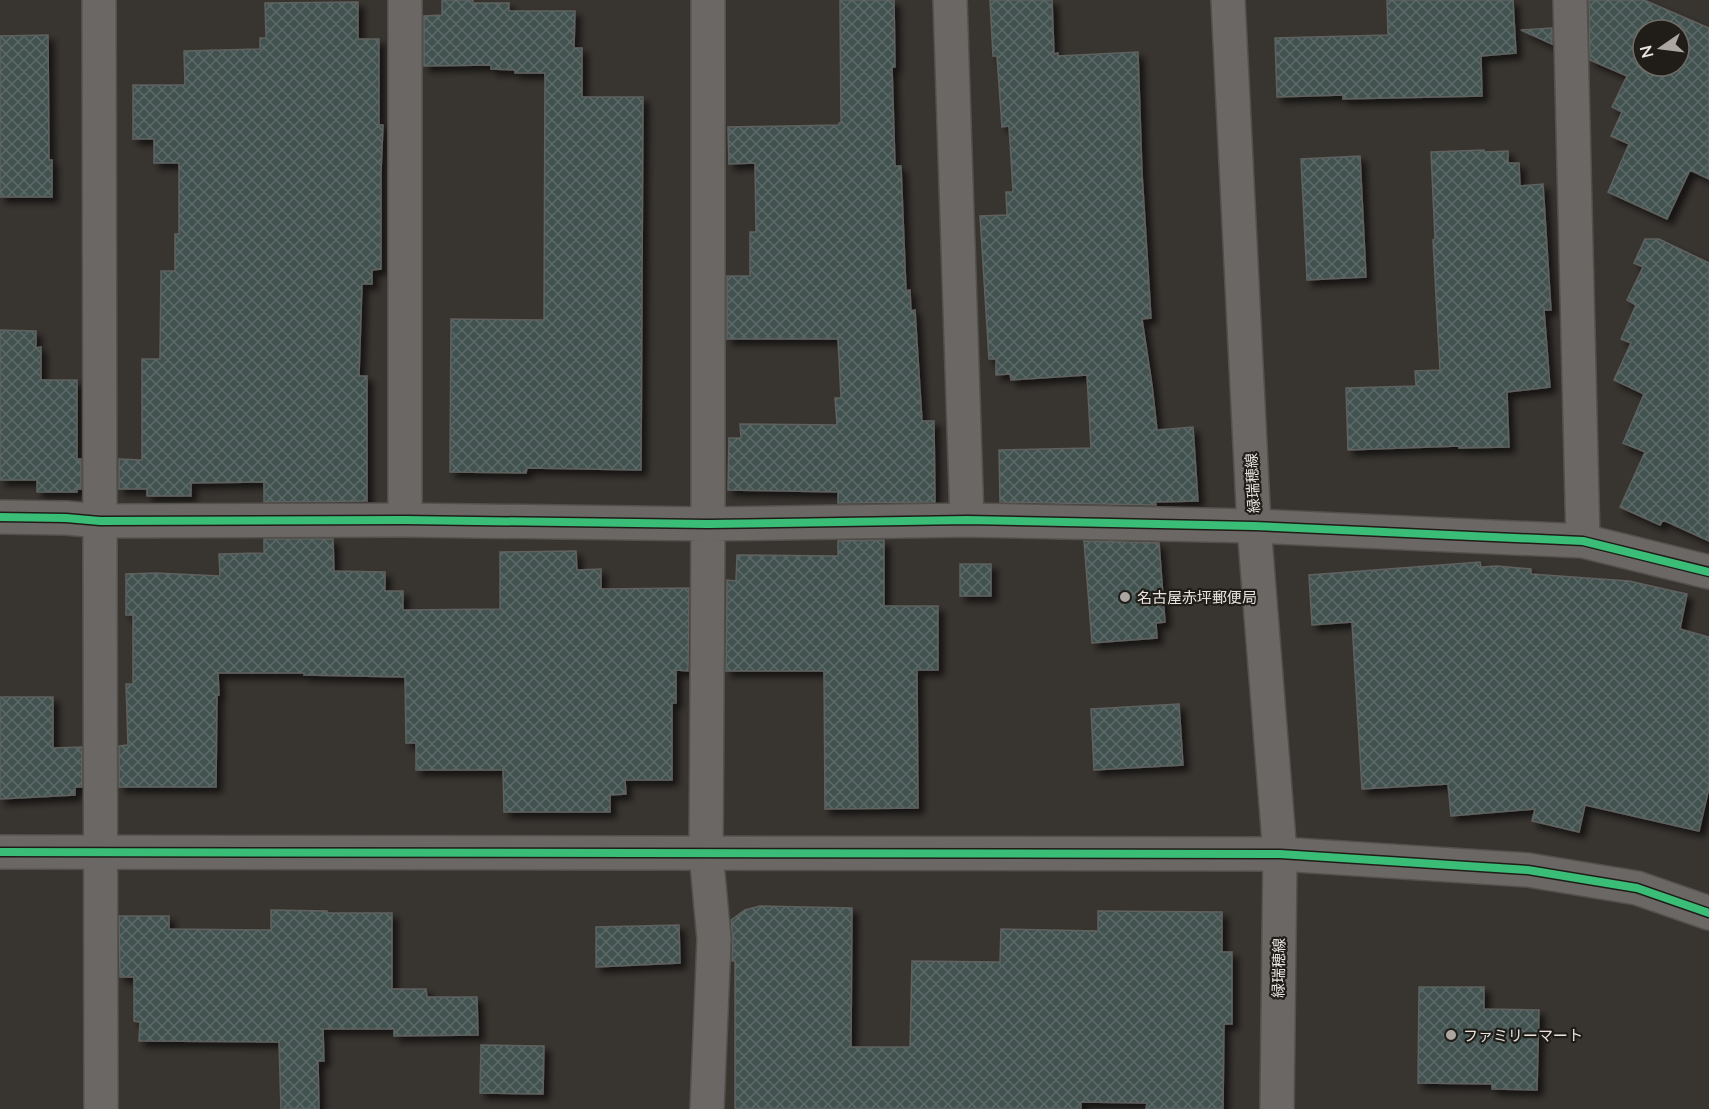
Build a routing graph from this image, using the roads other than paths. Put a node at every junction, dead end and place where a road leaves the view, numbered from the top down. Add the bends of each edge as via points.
1 (99, 0) edge
2 (405, 0) edge
3 (708, 0) edge
4 (950, 0) edge
5 (1228, 0) edge
6 (1570, 0) edge
7 (0, 517) edge
8 (100, 520) junction
9 (405, 520) junction
10 (967, 520) junction
11 (708, 524) junction
12 (1254, 526) junction
13 (1583, 541) junction
14 (1709, 572) edge
15 (0, 852) edge
16 (99, 852) junction
17 (706, 853) junction
18 (1280, 854) junction
19 (1709, 913) edge
20 (100, 1109) edge
21 (707, 1109) edge
22 (1277, 1109) edge

1 - 8 street
2 - 9 street
3 - 11 street
4 - 10 street
5 - 12 street, 緑瑞穂線
6 - 13 street
7 - 8 street
8 - 9 street
8 - 16 street
9 - 11 street
10 - 11 street
10 - 12 street
11 - 17 street
12 - 13 street
12 - 18 street, 緑瑞穂線
13 - 14 street
15 - 16 street
16 - 17 street
16 - 20 street
17 - 18 street
17 - 21 street via 714,939
18 - 19 street via 1528,870 1637,888
18 - 22 street, 緑瑞穂線

